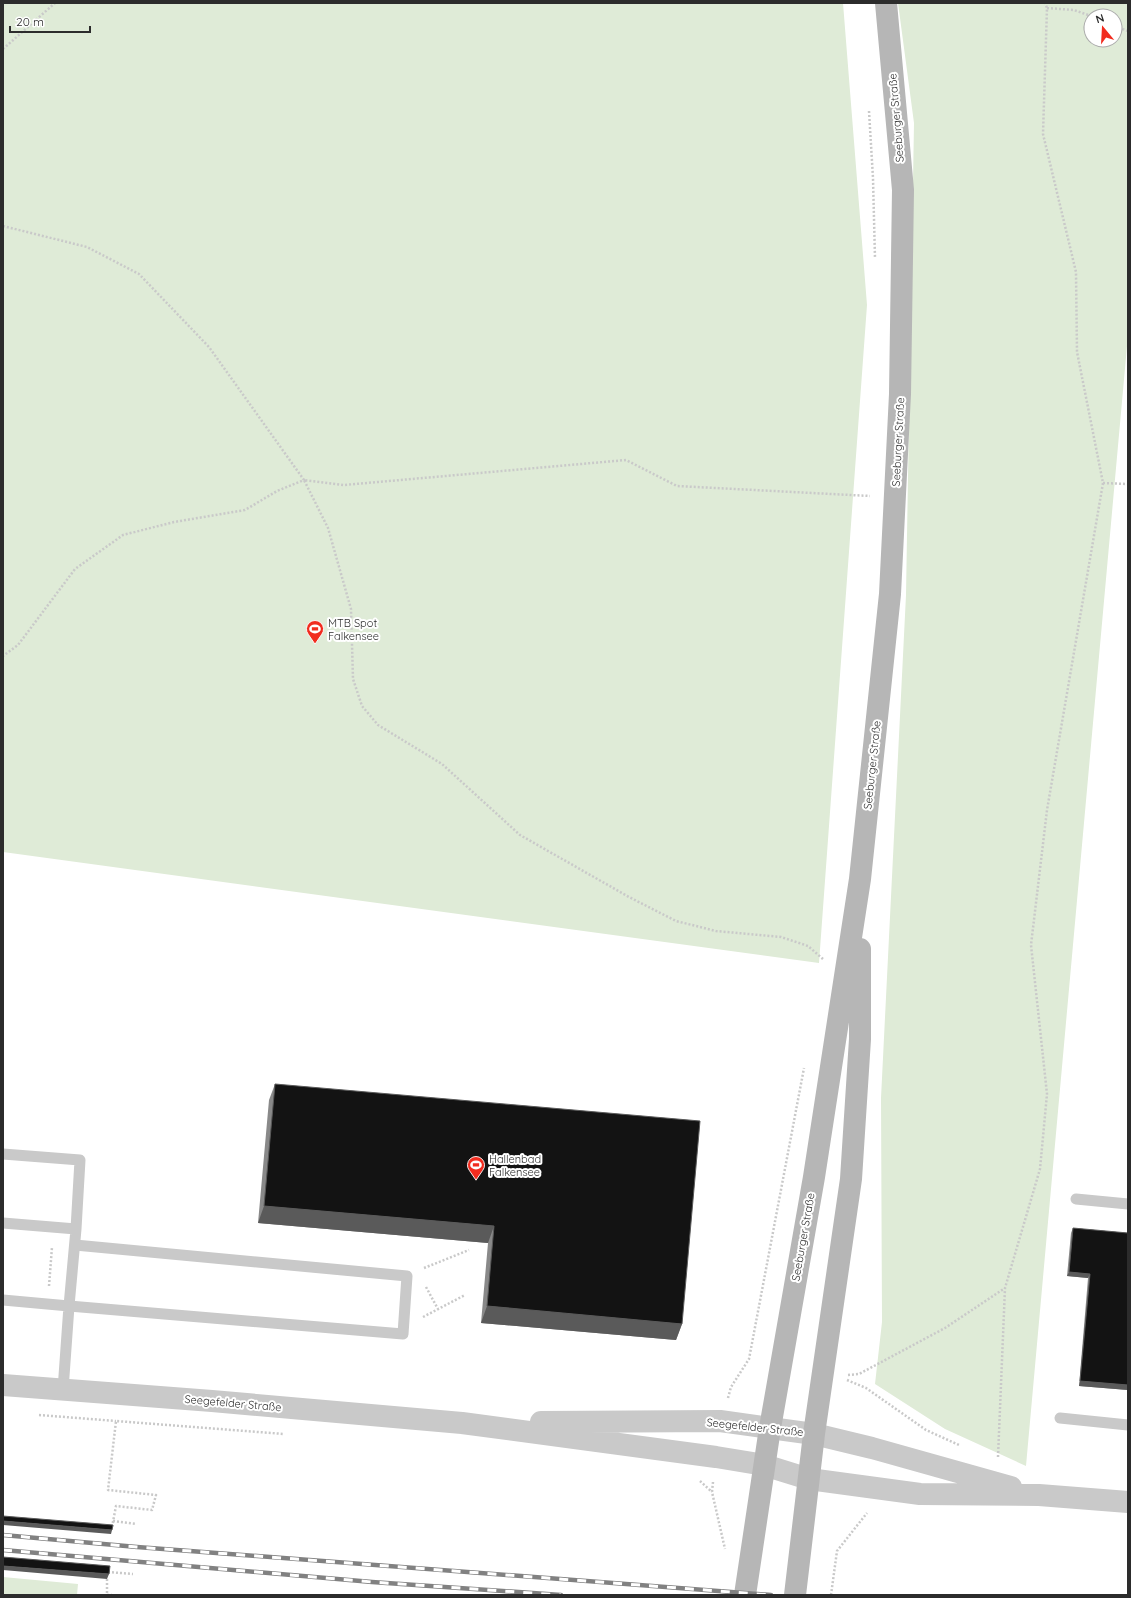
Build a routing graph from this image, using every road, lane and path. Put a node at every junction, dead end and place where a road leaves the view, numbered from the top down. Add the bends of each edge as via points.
1 (55, 3) edge
2 (886, 3) edge
3 (1045, 3) edge
4 (1047, 8) junction
5 (1083, 13) edge
6 (3, 50) edge
7 (868, 108) dead end
8 (3, 226) edge
9 (875, 262) dead end
10 (304, 480) junction
11 (1103, 483) junction
12 (1128, 484) edge
13 (870, 503) dead end
14 (3, 656) edge
15 (860, 879) junction
16 (826, 953) dead end
17 (804, 1068) dead end
18 (3, 1154) edge
19 (1076, 1199) dead end
20 (1128, 1204) edge
21 (3, 1223) edge
22 (76, 1229) junction
23 (74, 1245) junction
24 (469, 1250) dead end
25 (418, 1271) junction
26 (407, 1276) junction
27 (1005, 1288) junction
28 (465, 1295) dead end
29 (3, 1300) edge
30 (69, 1306) junction
31 (438, 1309) junction
32 (404, 1327) junction
33 (781, 1365) junction
34 (830, 1374) junction
35 (3, 1385) edge
36 (63, 1390) junction
37 (33, 1414) dead end
38 (1060, 1418) dead end
39 (116, 1421) junction
40 (131, 1422) dead end
41 (462, 1423) junction
42 (1128, 1424) edge
43 (770, 1428) junction
44 (814, 1434) junction
45 (960, 1445) dead end
46 (716, 1457) junction
47 (992, 1458) dead end
48 (764, 1466) junction
49 (809, 1479) junction
50 (1039, 1495) junction
51 (1128, 1502) edge
52 (868, 1512) dead end
53 (113, 1521) junction
54 (136, 1524) dead end
55 (111, 1529) edge
56 (726, 1551) dead end
57 (108, 1572) edge
58 (132, 1574) dead end
59 (107, 1579) edge
60 (112, 1595) edge
61 (746, 1595) edge
62 (795, 1595) edge
63 (831, 1595) edge

1 - 6 path
2 - 15 main road, Seeburger Straße via 903,190 900,394 890,594
3 - 4 path
4 - 5 path
4 - 11 path via 1043,134 1076,272 1077,352
7 - 9 path
8 - 10 path via 86,247 139,274 209,347
10 - 13 path via 344,485 626,460 677,486 870,496
10 - 14 path via 276,491 245,510 174,522 123,535 75,569 18,645
10 - 16 path via 328,528 351,609 354,679 362,706 378,725 442,764 520,835 669,918 716,931 781,937 808,946 825,960
11 - 12 path
11 - 27 path via 1047,810 1030,946 1047,1094 1040,1169
15 - 33 main road, Seeburger Straße via 814,1176
15 - 34 main road, Seeburger Straße via 860,1039 851,1179
17 - 33 path via 749,1359
18 - 22 lane via 80,1160
19 - 20 lane
21 - 22 lane
22 - 23 lane
23 - 26 lane
23 - 30 lane
24 - 25 path
25 - 26 path
25 - 31 path
26 - 32 lane
27 - 34 path via 945,1328 859,1374
27 - 47 path via 998,1460
28 - 31 path
29 - 30 lane
30 - 32 lane via 403,1334
30 - 36 lane
31 - 32 path
33 - 43 main road, Seeburger Straße
34 - 44 main road, Seeburger Straße
34 - 45 path via 866,1388 926,1430
35 - 36 street, Seegefelder Straße
36 - 41 street, Seegefelder Straße
37 - 39 path
38 - 42 lane
39 - 40 path
39 - 53 path via 108,1490 156,1495 152,1510 116,1506
41 - 43 street, Seegefelder Straße via 720,1421
41 - 46 street, Seegefelder Straße
43 - 44 street, Seegefelder Straße
43 - 48 main road, Seeburger Straße
44 - 49 main road, Seeburger Straße
44 - 50 street, Seegefelder Straße
46 - 48 street, Seegefelder Straße
46 - 56 path via 712,1492
48 - 49 street, Seegefelder Straße
48 - 61 main road, Seeburger Straße
49 - 50 street, Seegefelder Straße via 920,1494
49 - 62 main road, Seeburger Straße
50 - 51 street, Seegefelder Straße
52 - 63 path via 837,1551
53 - 54 path
53 - 55 path
57 - 58 path
59 - 60 path via 107,1595

